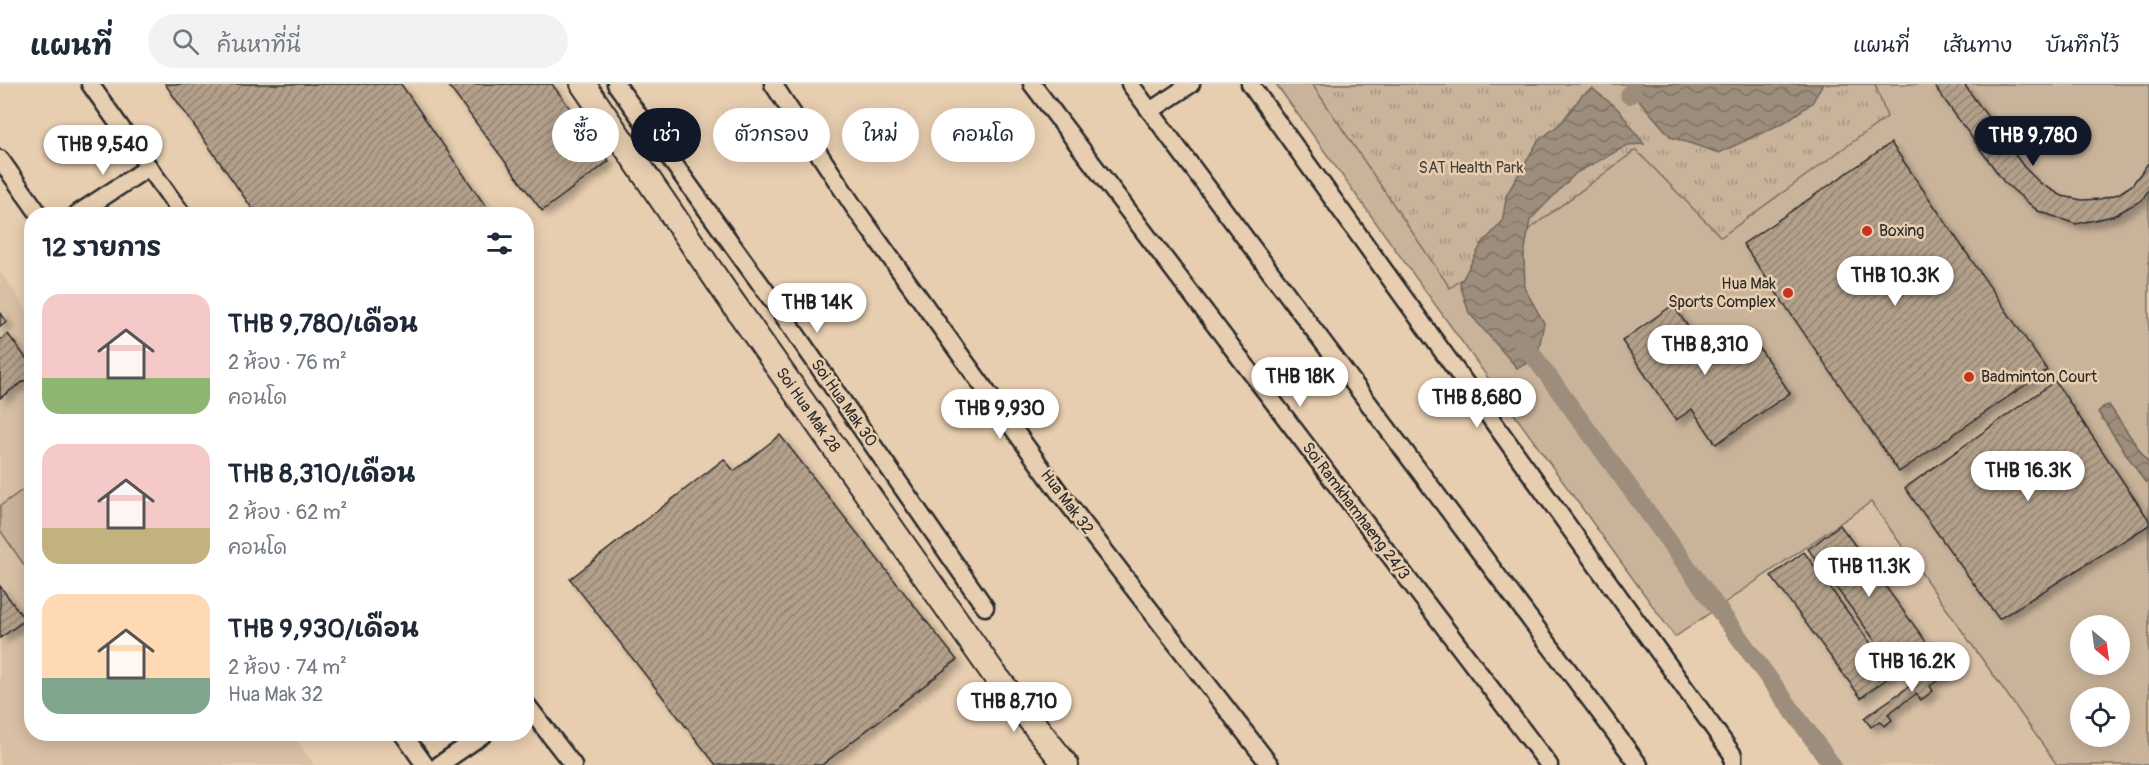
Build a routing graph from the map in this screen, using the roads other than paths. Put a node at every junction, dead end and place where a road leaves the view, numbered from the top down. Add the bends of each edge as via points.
1 (90, 84) edge
2 (583, 84) edge
3 (616, 84) edge
4 (773, 84) edge
5 (1032, 84) edge
6 (1130, 84) edge
7 (1191, 84) edge
8 (1250, 84) edge
9 (1150, 111) junction
10 (0, 159) edge
11 (148, 166) junction
12 (34, 207) edge
13 (87, 207) edge
14 (177, 207) edge
15 (985, 607) dead end
16 (534, 714) edge
17 (407, 741) edge
18 (474, 741) edge
19 (1544, 759) edge
20 (425, 765) edge
21 (439, 765) edge
22 (573, 765) edge
23 (1066, 765) edge
24 (1270, 765) edge
25 (1639, 765) edge
26 (1733, 765) edge

1 - 11 street
2 - 23 street, Soi Hua Mak 28 via 994,674
3 - 15 street, Soi Hua Mak 30 via 780,311
4 - 24 street, Hua Mak 32 via 854,207 1056,488
5 - 19 street, Soi Ramkhamhaeng 24/3
6 - 9 street
7 - 9 street
8 - 26 street via 1726,745 1733,755
9 - 25 street
10 - 12 street
11 - 13 street
11 - 14 street
16 - 22 street
17 - 20 street
18 - 21 street

